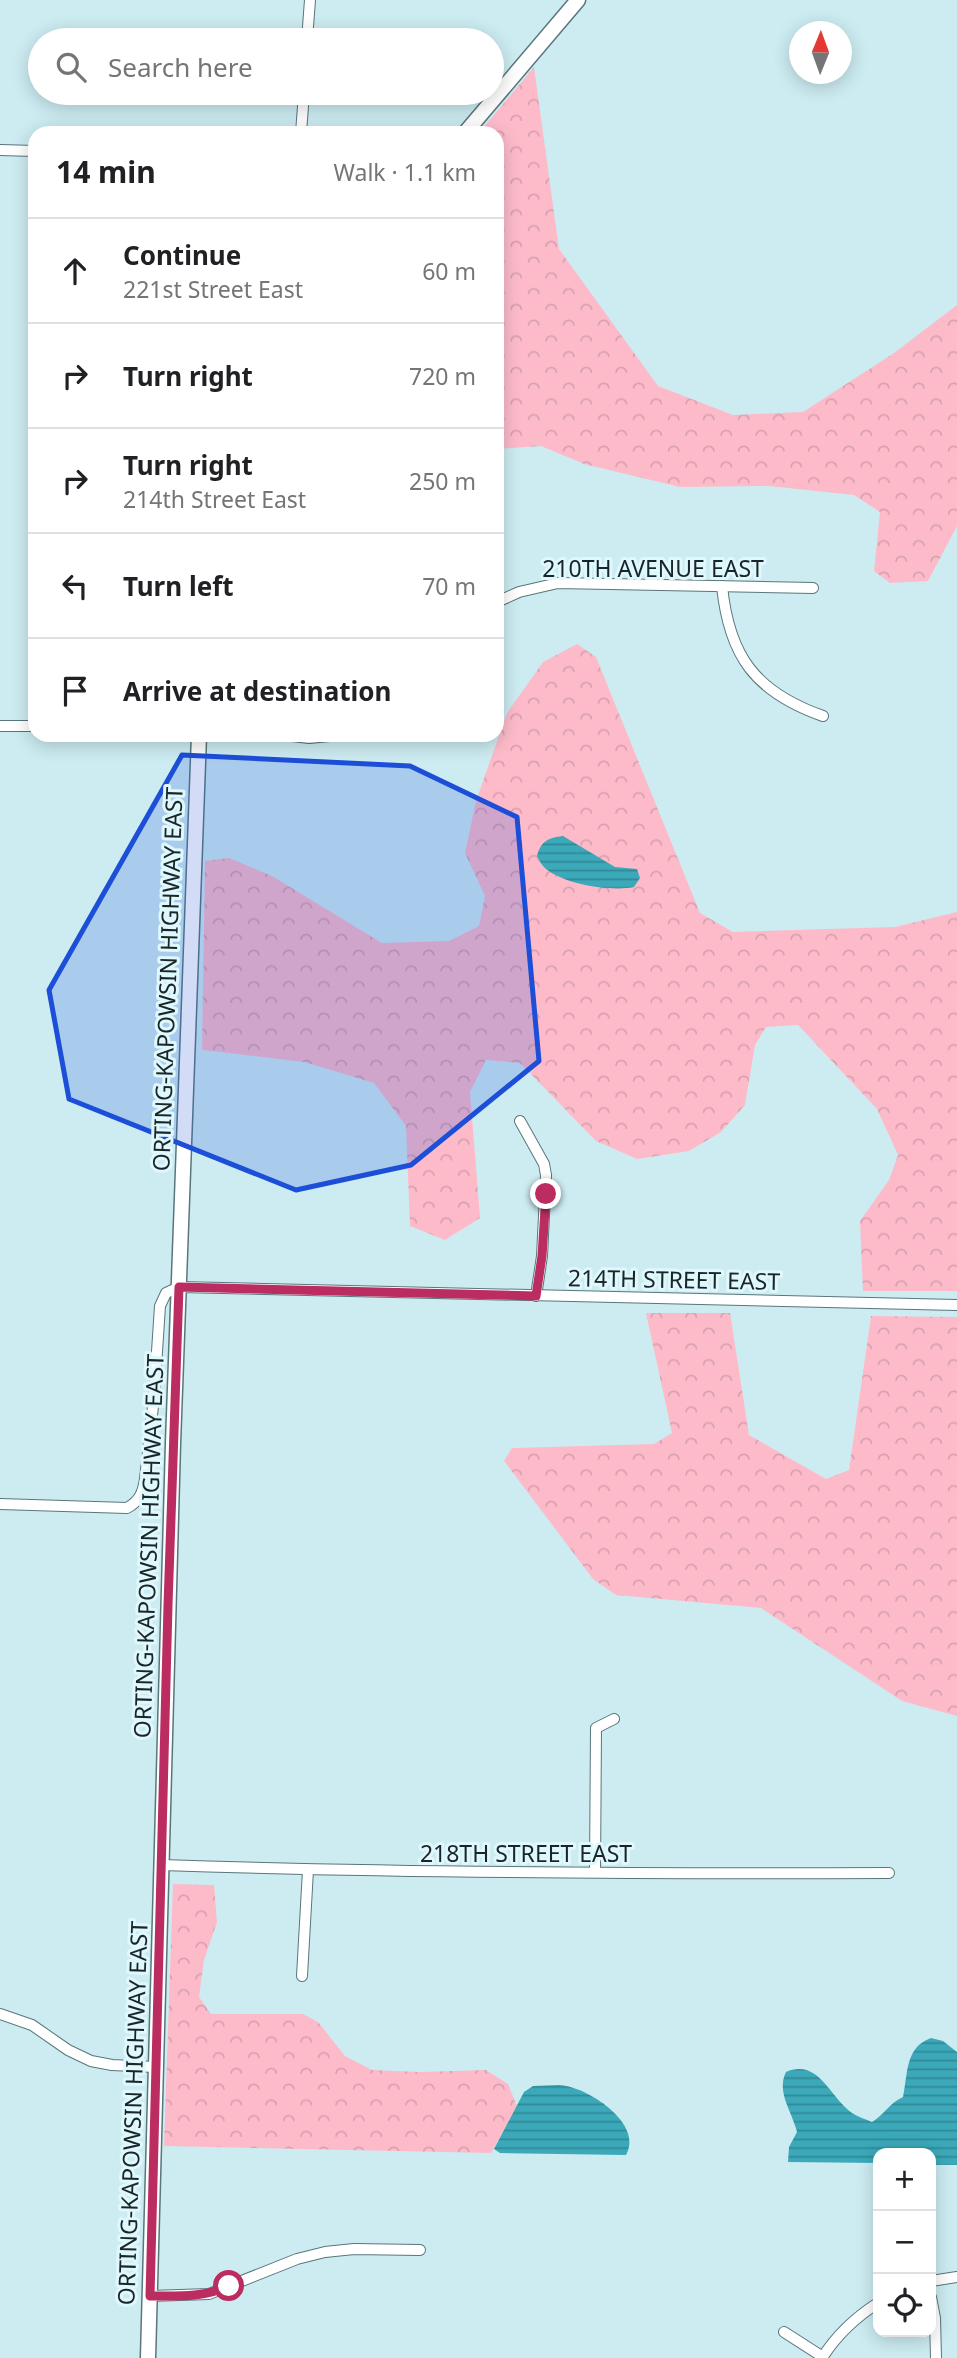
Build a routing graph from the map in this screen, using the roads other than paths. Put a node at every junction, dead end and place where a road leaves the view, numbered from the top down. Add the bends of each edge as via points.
1 (310, 0) edge
2 (578, 0) edge
3 (308, 28) edge
4 (504, 87) edge
5 (303, 105) edge
6 (489, 105) edge
7 (302, 126) edge
8 (471, 126) edge
9 (0, 150) edge
10 (28, 150) edge
11 (722, 586) junction
12 (813, 588) dead end
13 (504, 599) edge
14 (822, 716) dead end
15 (0, 726) edge
16 (28, 726) edge
17 (199, 742) edge
18 (520, 1121) dead end
19 (179, 1287) junction
20 (536, 1296) junction
21 (957, 1305) edge
22 (0, 1504) edge
23 (614, 1719) dead end
24 (162, 1865) junction
25 (307, 1870) junction
26 (595, 1872) junction
27 (889, 1872) dead end
28 (302, 1976) dead end
29 (0, 2014) edge
30 (155, 2067) junction
31 (420, 2250) dead end
32 (957, 2277) edge
33 (936, 2280) edge
34 (150, 2296) junction
35 (873, 2307) edge
36 (784, 2332) dead end
37 (936, 2337) edge
38 (822, 2357) edge
39 (148, 2358) edge
40 (936, 2358) edge

1 - 3 street
2 - 4 main road
5 - 7 street
6 - 8 main road
9 - 10 street
11 - 12 street, 210TH AVENUE EAST
11 - 13 street, 210TH AVENUE EAST via 558,583
11 - 14 street via 730,634 747,664 776,694
15 - 16 street
17 - 19 main road, ORTING-KAPOWSIN HIGHWAY EAST
18 - 20 street via 546,1175
19 - 20 street, 214TH STREET EAST
19 - 22 street via 166,1293 159,1306 145,1479 135,1504 127,1508
19 - 24 main road, ORTING-KAPOWSIN HIGHWAY EAST
20 - 21 street, 214TH STREET EAST
23 - 26 street via 596,1728
24 - 25 street, 218TH STREET EAST
24 - 30 main road, ORTING-KAPOWSIN HIGHWAY EAST
25 - 26 street, 218TH STREET EAST
25 - 28 street
26 - 27 street, 218TH STREET EAST
29 - 30 street via 32,2025 80,2057 112,2066
30 - 34 main road, ORTING-KAPOWSIN HIGHWAY EAST
31 - 34 street via 325,2252 209,2294
32 - 33 street
34 - 39 main road, ORTING-KAPOWSIN HIGHWAY EAST
35 - 38 street via 852,2322
36 - 38 street
37 - 40 street

